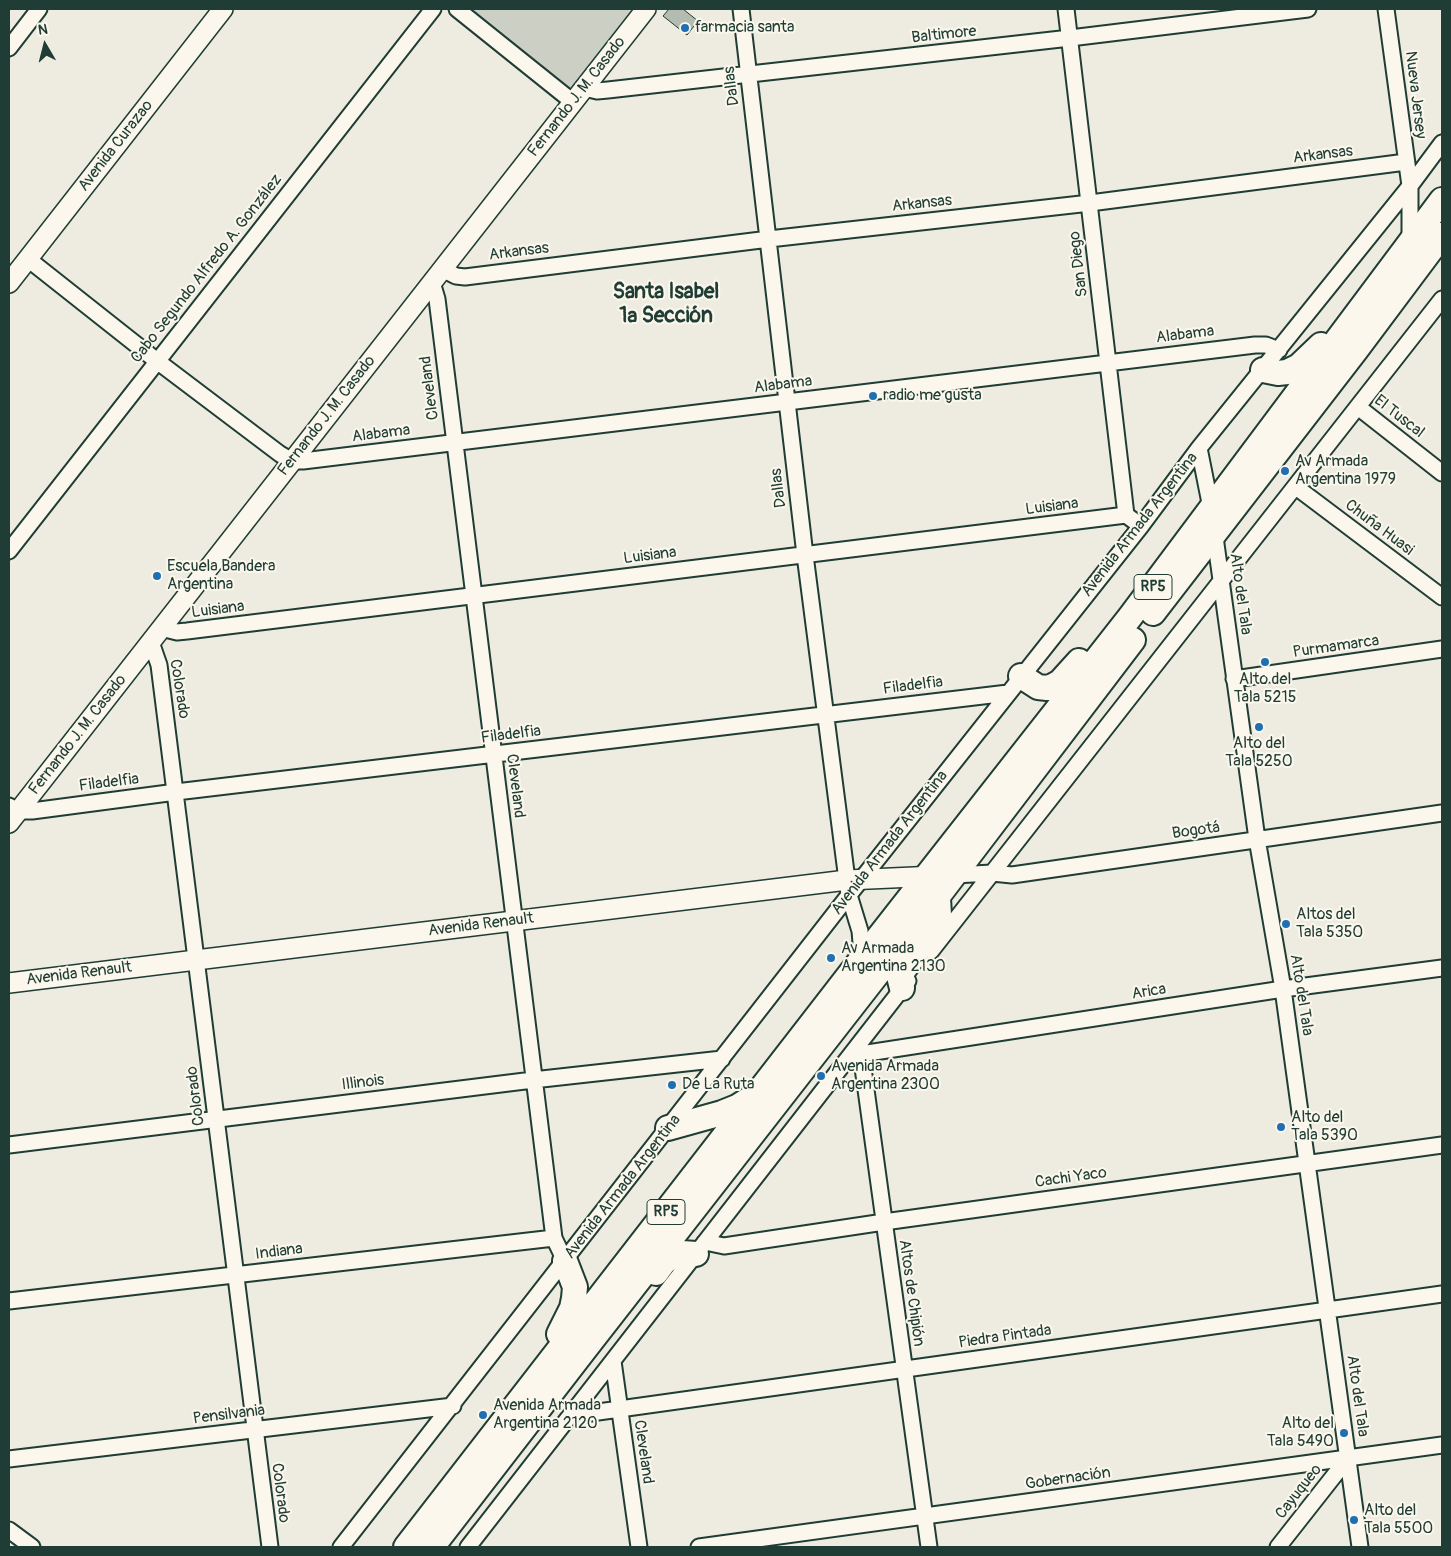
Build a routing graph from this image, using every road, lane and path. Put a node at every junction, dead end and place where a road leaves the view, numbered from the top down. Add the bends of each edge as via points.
1 (39, 9) edge
2 (223, 9) edge
3 (433, 9) edge
4 (457, 9) edge
5 (646, 9) edge
6 (741, 9) edge
7 (1066, 9) edge
8 (1308, 9) edge
9 (1386, 9) edge
10 (1070, 38) junction
11 (9, 48) edge
12 (748, 74) junction
13 (579, 95) junction
14 (1442, 143) edge
15 (1406, 162) junction
16 (1410, 186) junction
17 (1442, 200) edge
18 (1090, 203) junction
19 (1442, 236) edge
20 (769, 239) junction
21 (1410, 242) junction
22 (28, 259) junction
23 (442, 270) junction
24 (9, 283) edge
25 (430, 286) junction
26 (1373, 293) junction
27 (1442, 299) edge
28 (1279, 350) junction
29 (157, 361) junction
30 (1108, 362) junction
31 (1263, 370) junction
32 (786, 402) junction
33 (1358, 407) junction
34 (454, 442) junction
35 (1199, 448) junction
36 (292, 461) junction
37 (1442, 473) edge
38 (1296, 487) junction
39 (1211, 508) junction
40 (1126, 515) junction
41 (1140, 526) junction
42 (1214, 534) junction
43 (9, 551) edge
44 (805, 554) junction
45 (1221, 582) junction
46 (474, 596) junction
47 (1442, 597) edge
48 (1130, 617) junction
49 (156, 635) junction
50 (1442, 649) edge
51 (1234, 679) junction
52 (1014, 684) junction
53 (826, 714) junction
54 (493, 754) junction
55 (176, 792) junction
56 (1442, 813) edge
57 (12, 814) edge
58 (1257, 839) junction
59 (992, 873) junction
60 (954, 875) junction
61 (852, 885) junction
62 (932, 886) junction
63 (514, 921) junction
64 (197, 960) junction
65 (860, 961) junction
66 (1442, 968) edge
67 (9, 983) edge
68 (902, 988) junction
69 (1283, 989) junction
70 (860, 1049) junction
71 (722, 1059) junction
72 (533, 1080) junction
73 (759, 1093) junction
74 (217, 1119) junction
75 (668, 1128) junction
76 (1442, 1145) edge
77 (9, 1146) edge
78 (1307, 1163) junction
79 (884, 1222) junction
80 (554, 1238) junction
81 (700, 1248) junction
82 (566, 1261) junction
83 (236, 1275) junction
84 (1442, 1294) edge
85 (9, 1301) edge
86 (1327, 1310) junction
87 (585, 1349) junction
88 (613, 1361) junction
89 (545, 1368) junction
90 (904, 1369) junction
91 (452, 1406) junction
92 (620, 1409) junction
93 (573, 1412) junction
94 (255, 1430) junction
95 (1442, 1445) edge
96 (1348, 1458) junction
97 (9, 1459) edge
98 (924, 1516) junction
99 (9, 1530) edge
100 (412, 1546) edge
101 (32, 1547) edge
102 (270, 1547) edge
103 (341, 1547) edge
104 (468, 1547) edge
105 (639, 1547) edge
106 (699, 1547) edge
107 (929, 1547) edge
108 (1278, 1547) edge
109 (1360, 1547) edge

1 - 11 street
2 - 22 street, Avenida Curazao
3 - 29 street, Cabo Segundo Alfredo A. González
4 - 13 street
5 - 13 street, Fernando J. M. Casado
6 - 12 street, Dallas
7 - 10 street, San Diego
8 - 10 street, Baltimore
9 - 15 street, Nueva Jersey
10 - 12 street, Baltimore
10 - 18 street, San Diego
12 - 13 street, Baltimore
12 - 20 street, Dallas
13 - 23 street, Fernando J. M. Casado
14 - 16 street, Avenida Armada Argentina
15 - 16 street, Nueva Jersey
15 - 18 street, Arkansas
16 - 21 street, Nueva Jersey
16 - 28 street, Avenida Armada Argentina
17 - 21 main road, RP5
18 - 20 street, Arkansas
18 - 30 street, San Diego
19 - 42 main road, RP5
20 - 23 street, Arkansas via 465,276
20 - 32 street, Dallas
21 - 26 main road, RP5
22 - 24 street, Avenida Curazao
22 - 29 street
23 - 25 street, Fernando J. M. Casado
25 - 34 street, Cleveland via 437,299
25 - 36 street, Fernando J. M. Casado
26 - 31 main road via 1356,303 1317,350 1299,366 1287,372
26 - 39 main road, RP5
27 - 33 street
28 - 30 street, Alabama via 1255,344
28 - 31 street, Avenida Armada Argentina
29 - 36 street
29 - 43 street, Cabo Segundo Alfredo A. González
30 - 32 street, Alabama
30 - 40 street, San Diego
31 - 35 street, Avenida Armada Argentina
32 - 34 street, Alabama
32 - 44 street, Dallas
33 - 37 street, El Tuscal
33 - 38 street
34 - 36 street, Alabama
34 - 46 street, Cleveland
35 - 39 street, Alto del Tala
35 - 41 street, Avenida Armada Argentina
36 - 49 street, Fernando J. M. Casado
38 - 45 street
38 - 47 street, Chuña Huasi
39 - 42 street, Alto del Tala
39 - 48 main road, RP5
40 - 41 street
40 - 44 street, Luisiana
41 - 52 street, Avenida Armada Argentina
42 - 45 street, Alto del Tala
42 - 60 main road, RP5
44 - 46 street, Luisiana
44 - 53 street, Dallas
45 - 51 street, Alto del Tala
45 - 59 street
46 - 49 street, Luisiana
46 - 54 street, Cleveland
48 - 52 main road via 1112,625 1054,686
48 - 62 main road, RP5
49 - 55 street, Colorado
49 - 57 street, Fernando J. M. Casado
50 - 51 street, Purmamarca
51 - 58 street, Alto del Tala
52 - 53 street, Filadelfia
52 - 61 street, Avenida Armada Argentina
53 - 54 street, Filadelfia
53 - 61 street, Dallas
54 - 55 street, Filadelfia
54 - 63 street, Cleveland
55 - 57 street, Filadelfia
55 - 64 street, Colorado
56 - 58 street, Bogotá
58 - 59 street, Bogotá via 1012,875
58 - 69 street, Alto del Tala
59 - 60 street, Bogotá
59 - 68 street
60 - 62 main road, RP5
61 - 62 street, Avenida Renault
61 - 63 street, Avenida Renault
61 - 65 street, Dallas via 860,931
61 - 71 street, Avenida Armada Argentina
62 - 65 main road, RP5
62 - 68 main road via 939,915 933,930 899,976
62 - 87 main road, RP5
63 - 64 street, Avenida Renault
63 - 72 street, Cleveland
64 - 67 street, Avenida Renault
64 - 74 street, Colorado
65 - 73 main road, RP5
66 - 69 street, Arica
68 - 70 street
69 - 70 street, Arica
69 - 78 street, Alto del Tala
70 - 79 street, Altos de Chipión
70 - 81 street
71 - 72 street, Illinois
71 - 75 street, Avenida Armada Argentina
72 - 74 street, Illinois
72 - 80 street, Cleveland
73 - 75 main road via 722,1112
73 - 89 main road, RP5
74 - 77 street, Illinois
74 - 83 street, Colorado
75 - 82 street, Avenida Armada Argentina
76 - 78 street, Cachi Yaco
78 - 79 street, Cachi Yaco
78 - 86 street, Alto del Tala
79 - 81 street, Cachi Yaco
79 - 90 street, Altos de Chipión
80 - 82 street, Cleveland
80 - 83 street, Indiana
81 - 87 main road via 682,1252 664,1262 616,1321
81 - 88 street
82 - 89 main road via 575,1287 574,1298
82 - 91 street, Avenida Armada Argentina
83 - 85 street, Indiana
83 - 94 street, Colorado
84 - 86 street, Piedra Pintada
86 - 90 street, Piedra Pintada
86 - 96 street, Alto del Tala
87 - 100 main road, RP5
88 - 92 street, Cleveland
88 - 93 street
89 - 100 main road, RP5
90 - 92 street, Piedra Pintada
90 - 98 street, Altos de Chipión
91 - 94 street, Pensilvania
91 - 103 street, Avenida Armada Argentina
92 - 93 street, Piedra Pintada
92 - 105 street, Cleveland
93 - 104 street
94 - 97 street, Pensilvania
94 - 102 street, Colorado
95 - 96 street, Gobernación
96 - 98 street, Gobernación
96 - 108 street, Cayuqueo
96 - 109 street, Alto del Tala
98 - 106 street, Gobernación
98 - 107 street, Altos de Chipión
99 - 101 street

